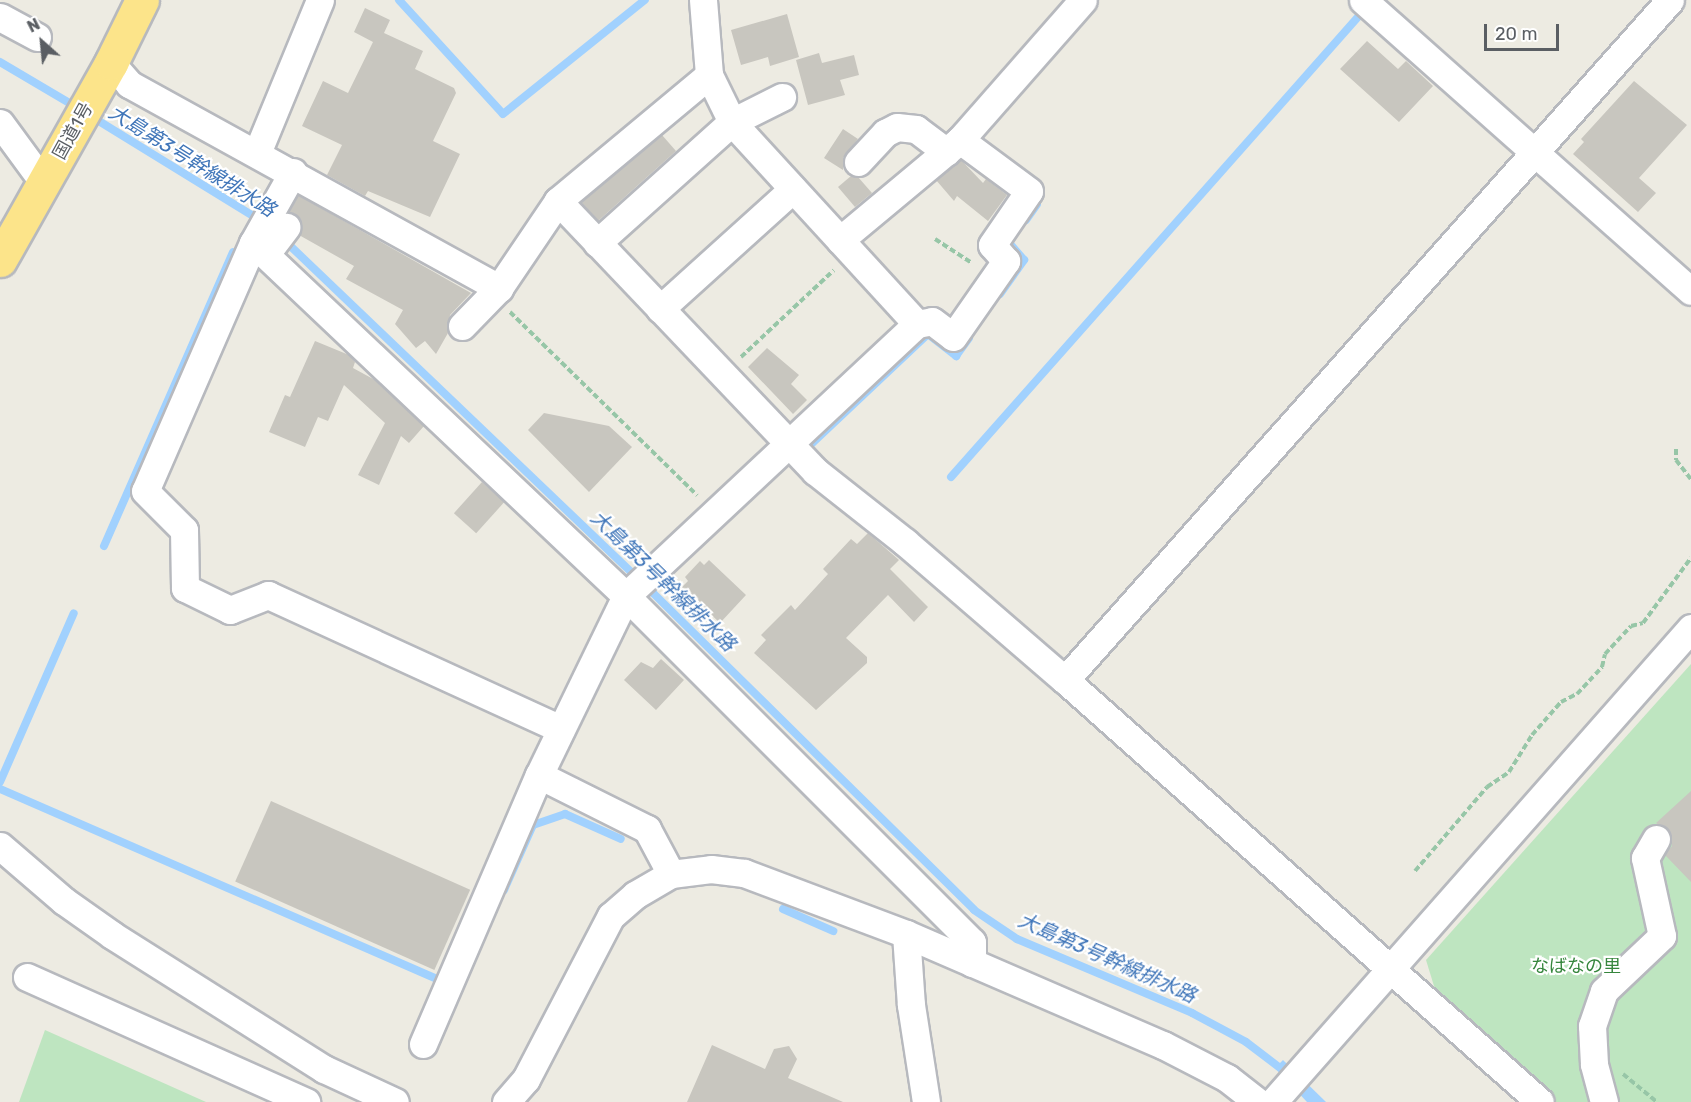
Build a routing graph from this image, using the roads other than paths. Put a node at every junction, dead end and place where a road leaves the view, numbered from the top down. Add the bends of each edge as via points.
1 (142, 0) edge
2 (320, 0) edge
3 (703, 0) edge
4 (1083, 0) edge
5 (1363, 0) edge
6 (1670, 0) edge
7 (0, 17) edge
8 (37, 37) dead end
9 (106, 71) junction
10 (709, 75) junction
11 (782, 97) dead end
12 (732, 122) junction
13 (0, 123) edge
14 (953, 146) junction
15 (1535, 152) junction
16 (257, 153) junction
17 (858, 162) dead end
18 (293, 172) junction
19 (44, 183) junction
20 (793, 189) junction
21 (558, 201) junction
22 (597, 243) junction
23 (261, 246) junction
24 (846, 247) junction
25 (0, 260) edge
26 (495, 291) junction
27 (1691, 291) edge
28 (660, 309) junction
29 (917, 324) junction
30 (462, 326) dead end
31 (788, 442) junction
32 (636, 587) junction
33 (1691, 628) edge
34 (1065, 680) junction
35 (561, 729) junction
36 (539, 775) junction
37 (1656, 839) dead end
38 (0, 846) edge
39 (671, 874) junction
40 (906, 934) junction
41 (972, 963) junction
42 (1388, 969) junction
43 (27, 977) dead end
44 (423, 1044) dead end
45 (1270, 1099) edge
46 (306, 1102) edge
47 (395, 1102) edge
48 (506, 1102) edge
49 (926, 1102) edge
50 (1540, 1102) edge
51 (1604, 1102) edge

1 - 9 highway, 国道1号
2 - 16 street
3 - 10 street
4 - 14 street
5 - 15 street
6 - 15 street
7 - 8 street
9 - 16 street
9 - 19 highway, 国道1号
10 - 12 street
10 - 21 street
11 - 12 street
12 - 20 street
12 - 22 street
13 - 19 street
14 - 17 street via 916,129 897,127 885,133
14 - 24 street
14 - 29 street via 1029,191 992,245 1006,261 953,337 932,321
15 - 27 street
15 - 34 street
16 - 18 street
18 - 23 street via 279,220
18 - 26 street
19 - 25 highway, 国道1号
20 - 24 street
20 - 28 street
21 - 22 street
21 - 26 street
22 - 28 street
23 - 32 street
23 - 35 street via 145,491 184,530 185,588 230,610 268,595
24 - 29 street
26 - 30 street
28 - 31 street
29 - 31 street
31 - 32 street
31 - 34 street via 815,471 905,542
32 - 35 street
32 - 41 street via 972,942
33 - 42 street
34 - 42 street
35 - 36 street
36 - 39 street via 647,829
36 - 44 street
37 - 51 street via 1645,858 1662,936 1604,991 1592,1026 1594,1064
38 - 47 street via 64,901 131,948 324,1070
39 - 40 street via 711,869 744,873
39 - 48 street via 635,895 611,916 526,1079
40 - 41 street
40 - 49 street via 911,1005
41 - 45 street via 1163,1045
42 - 45 street via 1306,1064
42 - 50 street
43 - 46 street

